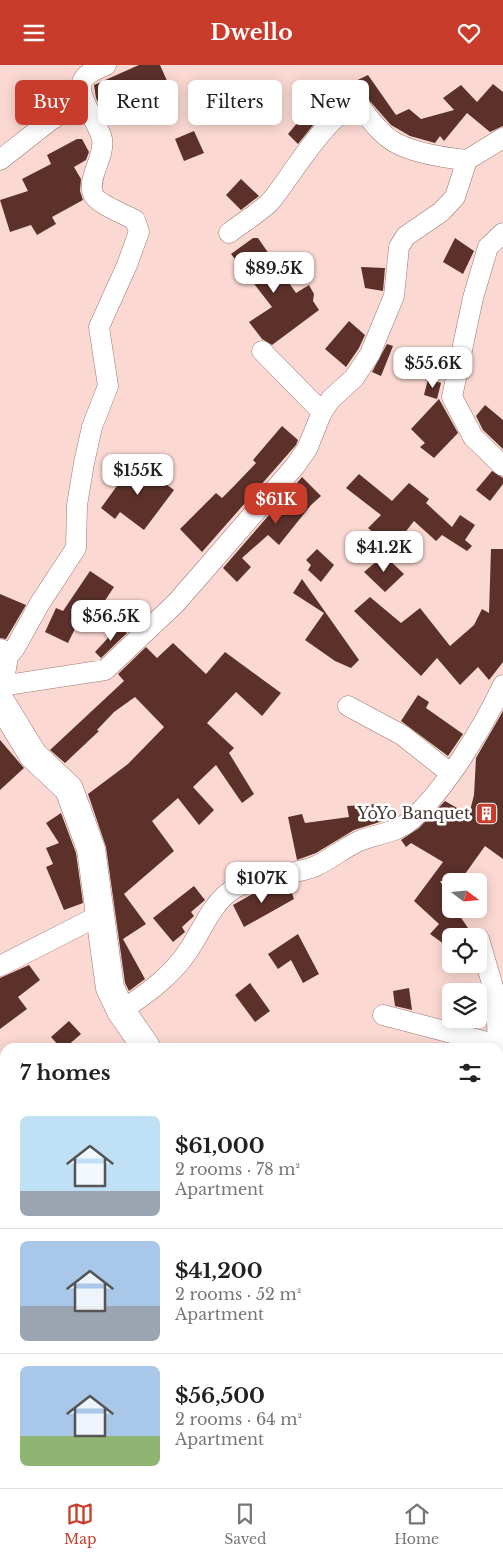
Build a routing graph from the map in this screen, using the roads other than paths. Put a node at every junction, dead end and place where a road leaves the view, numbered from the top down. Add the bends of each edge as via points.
1 (106, 65) edge
2 (83, 80) edge
3 (88, 108) edge
4 (45, 125) edge
5 (503, 138) edge
6 (0, 160) edge
7 (467, 160) junction
8 (229, 233) dead end
9 (503, 233) edge
10 (262, 351) dead end
11 (322, 412) junction
12 (503, 466) edge
13 (1, 670) edge
14 (503, 685) edge
15 (0, 701) edge
16 (348, 707) dead end
17 (450, 773) junction
18 (100, 915) junction
19 (0, 966) edge
20 (487, 967) edge
21 (121, 1011) junction
22 (383, 1015) dead end
23 (143, 1043) edge
24 (487, 1043) edge
25 (498, 1043) edge

1 - 2 street
3 - 13 street via 102,137 103,152 92,183 93,195 98,201 135,220 139,232 99,327 108,386 92,427 84,463 77,505 76,548
4 - 6 street
5 - 7 street
7 - 8 street via 398,144 375,126 362,109 352,107 319,134 269,203
7 - 11 street via 454,197 441,212 406,236 399,247 394,296 370,354 354,378
9 - 12 street via 488,247 473,298 452,397 473,437
10 - 11 street
11 - 13 street via 307,449 295,466 176,603 105,670
14 - 17 street
15 - 18 main road via 33,755 69,789 91,849
16 - 17 street via 402,735
17 - 21 street via 411,820 390,832 359,841 315,866 232,890 215,906 188,952 168,977
18 - 19 street
18 - 21 main road via 110,988
20 - 25 street via 496,997
21 - 23 main road
22 - 24 street

